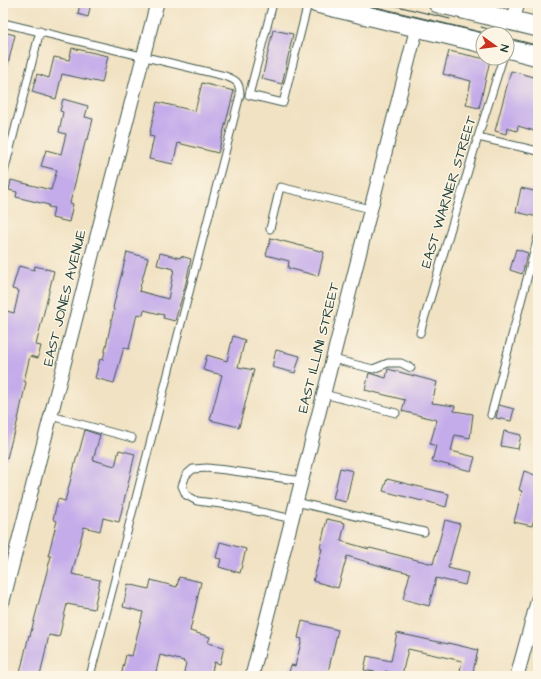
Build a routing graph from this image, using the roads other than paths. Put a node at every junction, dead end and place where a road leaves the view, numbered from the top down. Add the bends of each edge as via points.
1 (157, 3) edge
2 (273, 3) edge
3 (308, 3) edge
4 (317, 3) edge
5 (518, 3) edge
6 (445, 4) edge
7 (513, 21) junction
8 (3, 23) edge
9 (417, 27) junction
10 (538, 27) edge
11 (40, 32) junction
12 (475, 41) edge
13 (515, 50) edge
14 (144, 56) junction
15 (538, 56) edge
16 (500, 66) edge
17 (478, 137) junction
18 (538, 151) edge
19 (3, 176) edge
20 (371, 209) junction
21 (270, 229) dead end
22 (538, 237) edge
23 (420, 333) dead end
24 (332, 359) junction
25 (410, 368) dead end
26 (324, 394) junction
27 (396, 413) dead end
28 (491, 415) dead end
29 (51, 416) junction
30 (132, 438) dead end
31 (302, 481) junction
32 (296, 502) junction
33 (293, 519) junction
34 (424, 532) dead end
35 (538, 599) edge
36 (3, 601) edge
37 (90, 676) edge
38 (252, 676) edge
39 (517, 676) edge

1 - 14 street, EAST JONES AVENUE
2 - 3 lane via 249,95 283,104
4 - 9 main road
5 - 7 street
6 - 7 main road
7 - 10 main road
8 - 11 lane
9 - 12 main road
9 - 20 street, EAST ILLINI STREET
11 - 14 lane
11 - 19 lane
13 - 15 main road
14 - 29 street, EAST JONES AVENUE
14 - 37 lane via 236,80 240,86 240,95
16 - 17 lane, EAST WARNER STREET
17 - 18 lane
17 - 23 lane, EAST WARNER STREET
20 - 21 lane via 280,186
20 - 24 street, EAST ILLINI STREET
22 - 28 lane
24 - 25 lane via 373,369 388,363 401,363
24 - 26 street, EAST ILLINI STREET
26 - 27 lane
26 - 31 street, EAST ILLINI STREET
29 - 30 lane
29 - 36 street, EAST JONES AVENUE
31 - 32 street, EAST ILLINI STREET
31 - 33 lane via 207,468 193,469 186,475 182,486 186,496 197,502 229,505
32 - 33 street, EAST ILLINI STREET
32 - 34 lane
33 - 38 street, EAST ILLINI STREET
35 - 39 street

